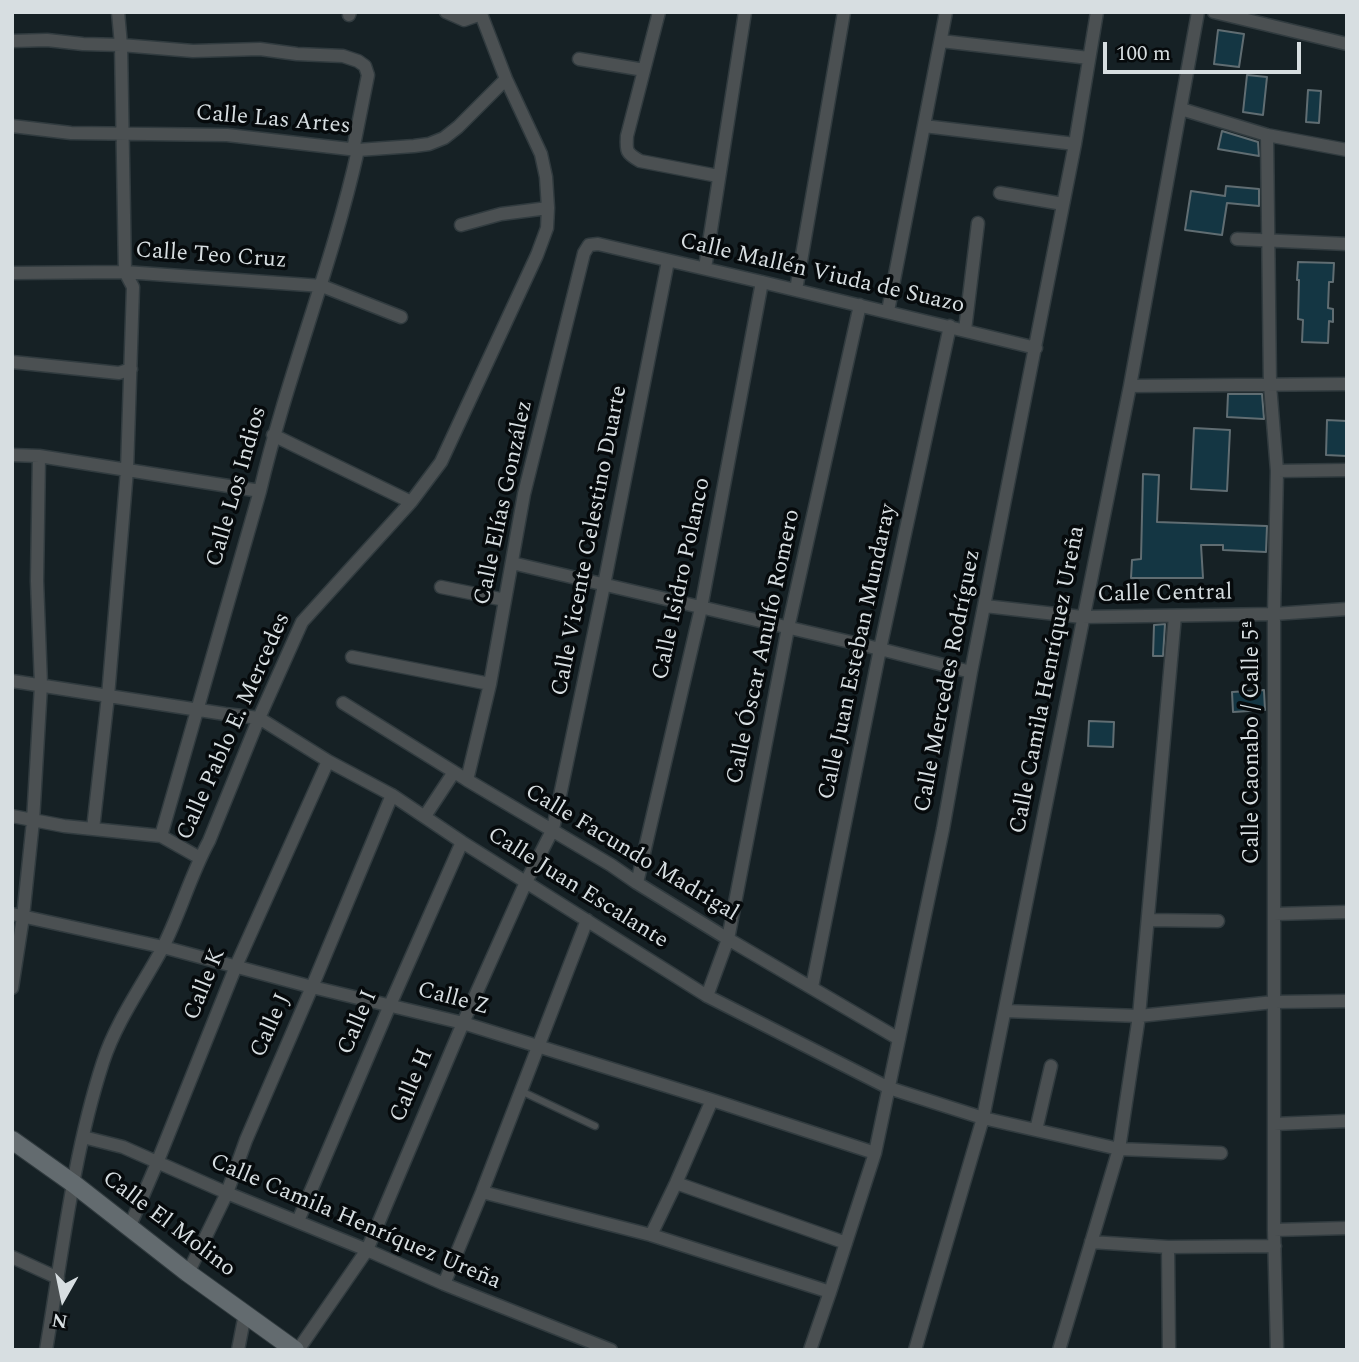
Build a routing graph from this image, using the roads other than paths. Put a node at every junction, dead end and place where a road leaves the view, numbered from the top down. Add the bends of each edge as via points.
1 (118, 12) edge
2 (446, 12) edge
3 (659, 12) edge
4 (745, 12) edge
5 (844, 12) edge
6 (946, 12) edge
7 (1097, 12) edge
8 (1198, 12) edge
9 (1214, 12) edge
10 (481, 13) edge
11 (12, 41) edge
12 (941, 41) junction
13 (1347, 44) edge
14 (121, 45) junction
15 (1089, 58) junction
16 (579, 59) dead end
17 (644, 70) junction
18 (506, 79) junction
19 (1181, 109) junction
20 (12, 126) edge
21 (924, 127) junction
22 (124, 135) junction
23 (1267, 135) junction
24 (1075, 144) junction
25 (356, 150) junction
26 (1347, 150) edge
27 (718, 176) junction
28 (1000, 193) dead end
29 (1063, 204) junction
30 (548, 208) junction
31 (978, 223) dead end
32 (461, 225) dead end
33 (1237, 239) dead end
34 (1270, 240) junction
35 (1347, 243) edge
36 (598, 244) joint
37 (668, 261) junction
38 (705, 268) junction
39 (12, 272) edge
40 (125, 272) junction
41 (762, 282) junction
42 (322, 286) junction
43 (796, 290) junction
44 (860, 305) junction
45 (888, 312) junction
46 (401, 317) dead end
47 (950, 326) junction
48 (965, 330) junction
49 (1035, 348) junction
50 (12, 362) edge
51 (131, 369) junction
52 (1347, 384) edge
53 (1270, 385) junction
54 (1130, 386) junction
55 (273, 435) junction
56 (12, 455) edge
57 (39, 456) junction
58 (127, 470) junction
59 (1347, 470) edge
60 (1277, 471) junction
61 (260, 491) junction
62 (411, 502) junction
63 (512, 563) junction
64 (604, 585) junction
65 (441, 587) dead end
66 (505, 600) junction
67 (985, 606) junction
68 (701, 608) junction
69 (1347, 609) edge
70 (1274, 614) junction
71 (1175, 616) junction
72 (1083, 617) junction
73 (788, 628) junction
74 (880, 649) junction
75 (352, 657) dead end
76 (971, 672) junction
77 (12, 681) edge
78 (490, 684) junction
79 (41, 685) junction
80 (108, 696) junction
81 (343, 702) dead end
82 (198, 710) junction
83 (259, 718) junction
84 (328, 761) junction
85 (454, 772) junction
86 (467, 780) junction
87 (392, 795) junction
88 (12, 816) edge
89 (425, 816) junction
90 (33, 821) junction
91 (93, 829) junction
92 (553, 830) junction
93 (161, 836) junction
94 (462, 842) junction
95 (200, 858) junction
96 (526, 882) junction
97 (637, 883) junction
98 (1347, 912) edge
99 (1273, 914) junction
100 (18, 916) edge
101 (587, 920) junction
102 (1148, 920) junction
103 (1218, 921) dead end
104 (728, 939) junction
105 (163, 947) junction
106 (236, 966) junction
107 (312, 987) junction
108 (812, 987) junction
109 (12, 988) edge
110 (707, 996) junction
111 (1347, 1001) edge
112 (1274, 1002) junction
113 (390, 1005) junction
114 (1005, 1011) junction
115 (1139, 1016) junction
116 (463, 1023) junction
117 (899, 1040) junction
118 (538, 1046) junction
119 (1051, 1066) dead end
120 (889, 1088) junction
121 (521, 1091) junction
122 (712, 1100) junction
123 (983, 1118) junction
124 (1347, 1121) edge
125 (1274, 1124) junction
126 (595, 1126) dead end
127 (1036, 1130) junction
128 (83, 1137) junction
129 (12, 1140) edge
130 (1119, 1149) junction
131 (875, 1153) junction
132 (1221, 1153) dead end
133 (157, 1163) junction
134 (676, 1183) junction
135 (74, 1184) junction
136 (482, 1192) junction
137 (227, 1193) junction
138 (298, 1221) junction
139 (128, 1228) junction
140 (1347, 1228) edge
141 (1274, 1230) junction
142 (651, 1235) junction
143 (1091, 1242) junction
144 (846, 1243) junction
145 (1275, 1246) junction
146 (1168, 1247) junction
147 (367, 1250) junction
148 (12, 1257) edge
149 (188, 1273) junction
150 (58, 1278) junction
151 (444, 1284) junction
152 (831, 1292) junction
153 (245, 1314) junction
154 (46, 1350) edge
155 (238, 1350) edge
156 (296, 1350) edge
157 (611, 1350) edge
158 (810, 1350) edge
159 (915, 1350) edge
160 (1059, 1350) edge
161 (1169, 1350) edge
162 (1277, 1350) edge

1 - 14 street
2 - 10 street via 464,20
3 - 17 street
4 - 27 street
5 - 43 street
6 - 12 street
7 - 15 street, Calle Mercedes Rodríguez
8 - 19 street, Calle Camila Henríquez Ureña
9 - 13 street
10 - 18 street, Calle Pablo E. Mercedes
11 - 14 street, Calle Los Indios
12 - 15 street
12 - 21 street
14 - 22 street
14 - 25 street, Calle Los Indios via 194,51 260,49 358,61 368,75
15 - 24 street, Calle Mercedes Rodríguez
16 - 17 street
17 - 27 street via 627,136 630,155
18 - 25 street, Calle Las Artes via 444,138 429,144
18 - 30 street, Calle Pablo E. Mercedes via 541,154
19 - 23 street
19 - 54 street, Calle Camila Henríquez Ureña
20 - 22 street, Calle Las Artes
21 - 24 street
21 - 45 street
22 - 25 street, Calle Las Artes via 227,135
22 - 40 street
23 - 26 street
23 - 34 street, Calle Caonabo / Calle 5ª
24 - 29 street, Calle Mercedes Rodríguez
25 - 42 street, Calle Los Indios
27 - 38 street
28 - 29 street
29 - 49 street, Calle Mercedes Rodríguez
30 - 32 street
30 - 62 street, Calle Pablo E. Mercedes via 547,228 537,255 447,450
31 - 48 street
33 - 34 street
34 - 35 street
34 - 53 street, Calle Caonabo / Calle 5ª
36 - 37 street, Calle Mallén Viuda de Suazo
36 - 63 street, Calle Elías González via 589,245 584,253 524,494
37 - 38 street, Calle Mallén Viuda de Suazo
37 - 64 street, Calle Vicente Celestino Duarte
38 - 41 street, Calle Mallén Viuda de Suazo
39 - 40 street, Calle Teo Cruz
40 - 42 street, Calle Teo Cruz
40 - 51 street via 133,287
41 - 43 street, Calle Mallén Viuda de Suazo
41 - 68 street, Calle Isidro Polanco
42 - 46 street, Calle Teo Cruz
42 - 55 street, Calle Los Indios
43 - 44 street, Calle Mallén Viuda de Suazo
44 - 45 street, Calle Mallén Viuda de Suazo
44 - 73 street, Calle Óscar Anulfo Romero
45 - 47 street, Calle Mallén Viuda de Suazo
47 - 48 street, Calle Mallén Viuda de Suazo
47 - 74 street, Calle Juan Esteban Mundaray
48 - 49 street, Calle Mallén Viuda de Suazo
49 - 67 street, Calle Mercedes Rodríguez
50 - 51 street via 119,373
51 - 58 street
52 - 53 street
53 - 54 street
53 - 60 street, Calle Caonabo / Calle 5ª
54 - 72 street, Calle Camila Henríquez Ureña
55 - 61 street, Calle Los Indios
55 - 62 street
56 - 57 street
57 - 58 street
57 - 79 street
58 - 61 street
58 - 80 street
59 - 60 street
60 - 70 street, Calle Caonabo / Calle 5ª
61 - 82 street, Calle Los Indios
62 - 83 street, Calle Pablo E. Mercedes via 302,622
63 - 64 street
63 - 66 street, Calle Elías González
64 - 68 street
64 - 92 street, Calle Vicente Celestino Duarte
65 - 66 street
66 - 78 street, Calle Elías González
67 - 72 street, Calle Central
67 - 76 street, Calle Mercedes Rodríguez
68 - 73 street
68 - 97 street, Calle Isidro Polanco
69 - 70 street, Calle Central
70 - 71 street, Calle Central
70 - 99 street, Calle Caonabo / Calle 5ª
71 - 72 street, Calle Central
71 - 102 street
72 - 114 street, Calle Camila Henríquez Ureña
73 - 74 street
73 - 104 street, Calle Óscar Anulfo Romero
74 - 76 street
74 - 108 street, Calle Juan Esteban Mundaray
75 - 78 street
76 - 117 street, Calle Mercedes Rodríguez
77 - 79 street, Calle Juan Escalante
78 - 86 street, Calle Elías González
79 - 80 street, Calle Juan Escalante
79 - 90 street
80 - 82 street, Calle Juan Escalante
80 - 91 street
81 - 85 street, Calle Facundo Madrigal
82 - 83 street, Calle Juan Escalante
82 - 93 street, Calle Los Indios
83 - 84 street, Calle Juan Escalante
83 - 95 street, Calle Pablo E. Mercedes
84 - 87 street, Calle Juan Escalante
84 - 106 street, Calle K
85 - 86 street, Calle Facundo Madrigal
85 - 89 street
86 - 92 street, Calle Facundo Madrigal
87 - 89 street, Calle Juan Escalante
87 - 107 street, Calle J
88 - 90 street
89 - 94 street, Calle Juan Escalante
90 - 91 street
90 - 100 street
91 - 93 street
92 - 96 street, Calle H
92 - 97 street, Calle Facundo Madrigal
93 - 95 street
94 - 96 street, Calle Juan Escalante
94 - 113 street, Calle I
95 - 105 street, Calle Pablo E. Mercedes
96 - 101 street, Calle Juan Escalante
96 - 116 street, Calle H
97 - 104 street, Calle Facundo Madrigal
98 - 99 street
99 - 112 street, Calle Caonabo / Calle 5ª
100 - 105 street, Calle Z
100 - 109 street
101 - 110 street, Calle Juan Escalante
101 - 118 street
102 - 103 street
102 - 115 street
104 - 108 street, Calle Facundo Madrigal
104 - 110 street, Calle Óscar Anulfo Romero
105 - 106 street, Calle Z
105 - 128 street, Calle Pablo E. Mercedes via 115,1032
106 - 107 street, Calle Z
106 - 133 street, Calle K
107 - 113 street, Calle Z
107 - 137 street, Calle J
108 - 117 street, Calle Facundo Madrigal
110 - 120 street, Calle Juan Escalante
111 - 112 street
112 - 115 street
112 - 125 street, Calle Caonabo / Calle 5ª
113 - 116 street, Calle Z
113 - 138 street, Calle I
114 - 115 street
114 - 123 street, Calle Camila Henríquez Ureña
115 - 130 street
116 - 118 street, Calle Z
116 - 147 street, Calle H
117 - 120 street, Calle Mercedes Rodríguez
118 - 121 street
118 - 122 street, Calle Z
119 - 127 street
120 - 123 street, Calle Juan Escalante
120 - 131 street, Calle Mercedes Rodríguez
121 - 126 lane
121 - 136 street
122 - 131 street, Calle Z
122 - 134 street
123 - 127 street, Calle Juan Escalante
123 - 159 street, Calle Camila Henríquez Ureña
124 - 125 street
125 - 141 street, Calle Caonabo / Calle 5ª
127 - 130 street, Calle Juan Escalante
128 - 133 street, Calle Camila Henríquez Ureña via 123,1147
128 - 135 street, Calle Pablo E. Mercedes
129 - 135 street, Calle El Molino
130 - 132 street, Calle Juan Escalante
130 - 143 street
131 - 144 street, Calle Mercedes Rodríguez
133 - 137 street, Calle Camila Henríquez Ureña
133 - 139 street, Calle K
134 - 142 street
134 - 144 street
135 - 139 street, Calle El Molino
135 - 150 street, Calle Pablo E. Mercedes
136 - 142 street
136 - 151 street
137 - 138 street, Calle Camila Henríquez Ureña
137 - 149 street, Calle J
138 - 147 street, Calle Camila Henríquez Ureña
139 - 149 street, Calle El Molino
140 - 141 street
141 - 145 street, Calle Caonabo / Calle 5ª
142 - 152 street
143 - 146 street
143 - 160 street
144 - 152 street, Calle Mercedes Rodríguez
145 - 146 street
145 - 162 street, Calle Caonabo / Calle 5ª
146 - 161 street
147 - 151 street, Calle Camila Henríquez Ureña
147 - 156 street, Calle H
148 - 150 street
149 - 153 street, Calle El Molino
150 - 154 street, Calle Pablo E. Mercedes
151 - 157 street, Calle Camila Henríquez Ureña
152 - 158 street, Calle Mercedes Rodríguez
153 - 155 street
153 - 156 street, Calle El Molino

